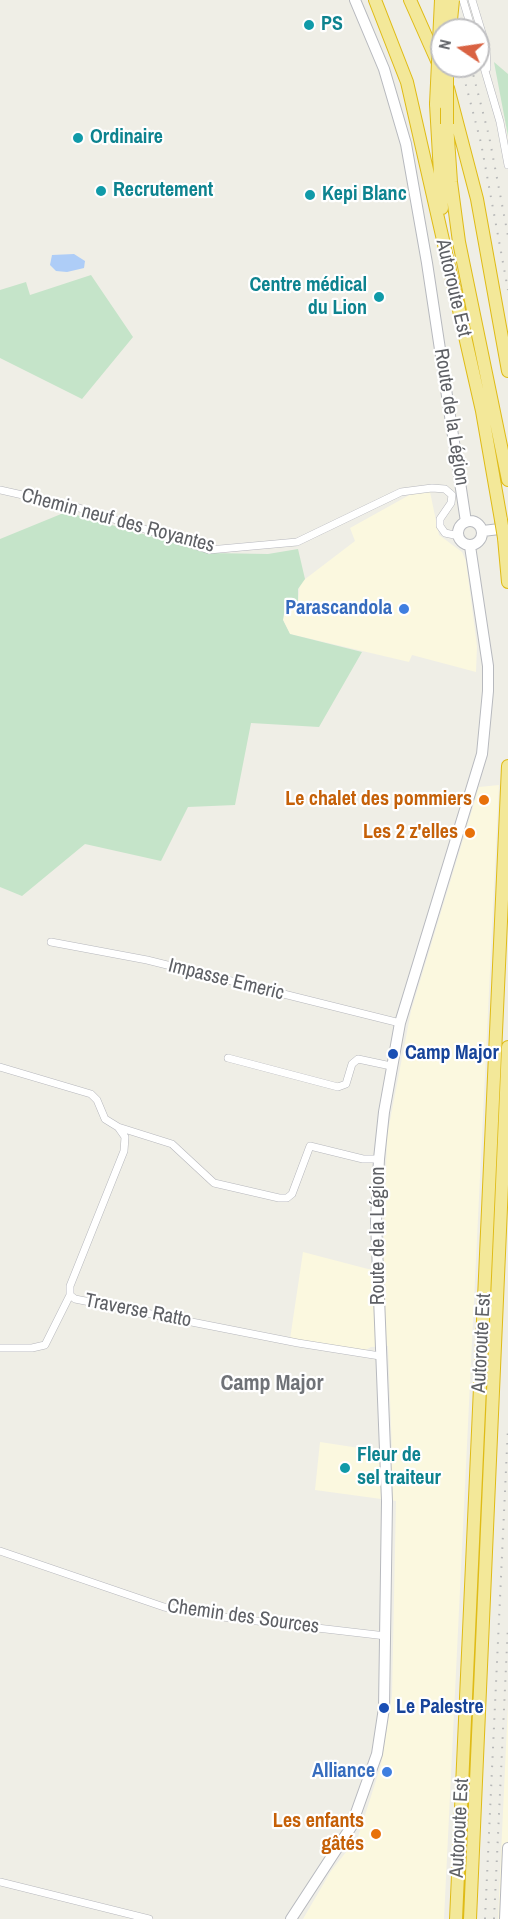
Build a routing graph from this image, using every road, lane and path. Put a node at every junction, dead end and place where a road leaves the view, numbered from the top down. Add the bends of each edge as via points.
1 (355, 0) edge
2 (375, 0) edge
3 (410, 0) edge
4 (441, 0) edge
5 (453, 0) edge
6 (463, 0) edge
7 (472, 0) edge
8 (451, 18) edge
9 (468, 18) edge
10 (477, 18) edge
11 (447, 78) edge
12 (488, 78) edge
13 (508, 165) edge
14 (508, 371) edge
15 (482, 411) junction
16 (508, 480) edge
17 (0, 490) edge
18 (466, 522) junction
19 (504, 529) edge
20 (483, 531) junction
21 (459, 536) junction
22 (470, 546) junction
23 (508, 582) edge
24 (508, 766) edge
25 (51, 942) dead end
26 (400, 1023) junction
27 (508, 1047) edge
28 (228, 1058) dead end
29 (391, 1066) junction
30 (0, 1067) edge
31 (118, 1126) junction
32 (379, 1159) junction
33 (70, 1295) junction
34 (0, 1348) edge
35 (380, 1356) junction
36 (0, 1551) edge
37 (386, 1636) junction
38 (508, 1848) edge
39 (0, 1882) edge
40 (149, 1919) edge
41 (291, 1919) edge
42 (456, 1919) edge
43 (470, 1919) edge
44 (505, 1919) edge

1 - 18 main road, Route de la Légion via 384,69 406,144
2 - 15 highway, Autoroute Est via 406,82
3 - 14 highway, Autoroute Est via 431,42 462,136
4 - 15 highway, bridge via 436,104 444,216
5 - 8 highway, bridge
6 - 9 street
7 - 10 street
11 - 16 highway, bridge via 447,124 459,242
12 - 13 street
15 - 19 highway, Autoroute Est
17 - 21 street, Chemin neuf des Royantes via 76,507 209,550 297,542 401,492 445,489 452,495 451,503 440,519 440,526 444,533
18 - 20 main road via 476,522
18 - 21 main road via 459,529
19 - 20 main road
19 - 23 highway, Autoroute Est
20 - 22 main road via 480,540
21 - 22 main road
22 - 26 main road, Route de la Légion via 488,666 482,754
24 - 42 highway, Autoroute Est
25 - 26 street, Impasse Emeric via 147,960
26 - 29 main road, Route de la Légion
27 - 43 highway, Autoroute Est
28 - 29 street via 338,1087 346,1084 352,1064 358,1059
29 - 32 main road, Route de la Légion
30 - 31 street via 91,1094 98,1100 105,1119
31 - 32 street via 172,1144 214,1183 279,1198 292,1194 310,1146
31 - 33 street, Traverse Ratto via 125,1137 124,1151 70,1286
32 - 35 main road, Route de la Légion via 376,1221
33 - 34 street via 45,1345
33 - 35 street, Traverse Ratto via 298,1343
35 - 37 main road, Route de la Légion via 387,1501
36 - 37 street, Chemin des Sources via 164,1607
37 - 41 main road, Route de la Légion via 385,1700 379,1746 367,1789 343,1842
38 - 44 main road
39 - 40 street

